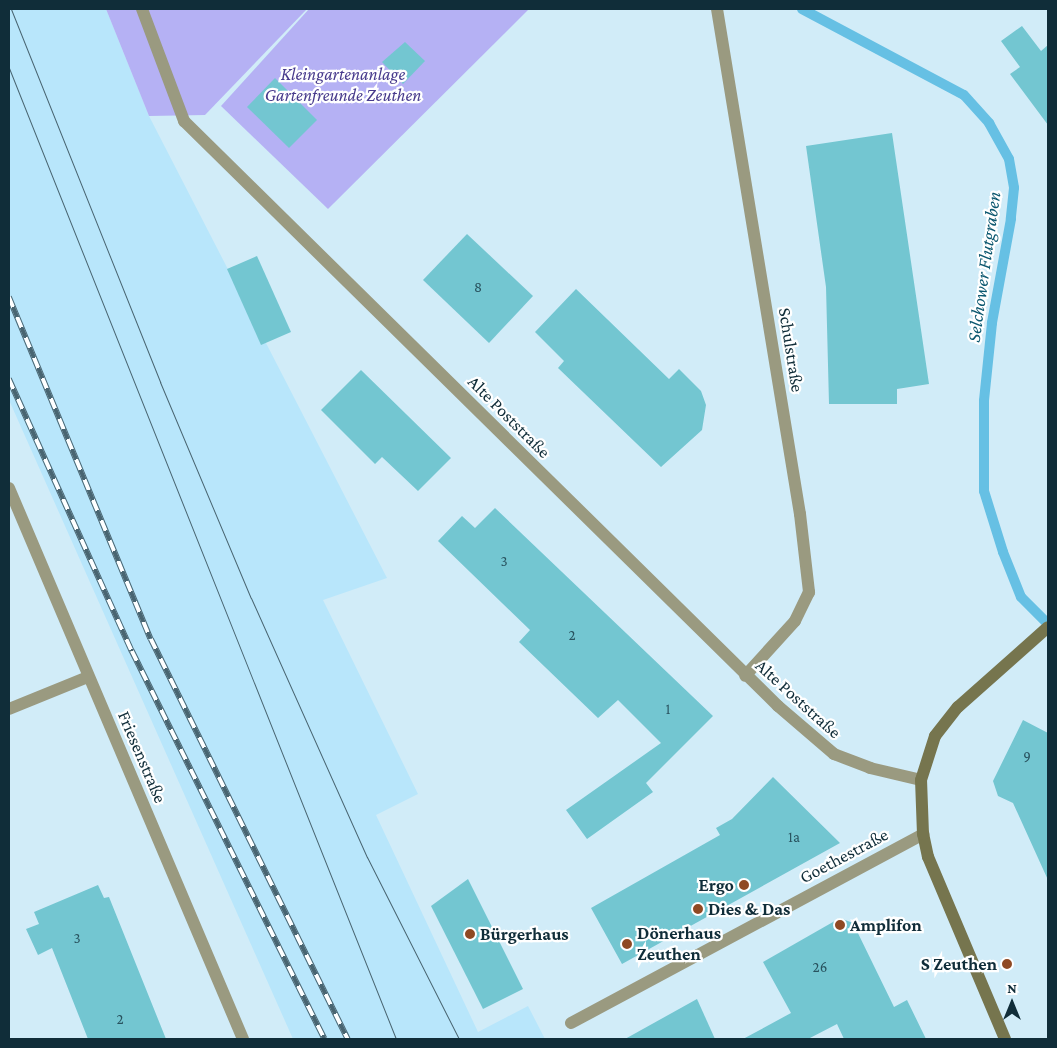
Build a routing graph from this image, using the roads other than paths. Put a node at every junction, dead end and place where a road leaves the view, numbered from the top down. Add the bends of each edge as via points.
1 (142, 9) edge
2 (717, 9) edge
3 (9, 488) edge
4 (1048, 627) edge
5 (745, 676) junction
6 (88, 677) junction
7 (9, 709) edge
8 (921, 780) junction
9 (923, 834) junction
10 (571, 1023) dead end
11 (243, 1039) edge
12 (1005, 1039) edge

1 - 5 street, Alte Poststraße via 184,121
2 - 5 street, Schulstraße via 798,505 809,592 795,621
3 - 6 street, Friesenstraße
4 - 8 main road via 958,706 936,736
5 - 8 street, Alte Poststraße via 834,754 870,768
6 - 7 street
6 - 11 street, Friesenstraße
8 - 9 main road
9 - 10 street, Goethestraße
9 - 12 main road via 937,881

